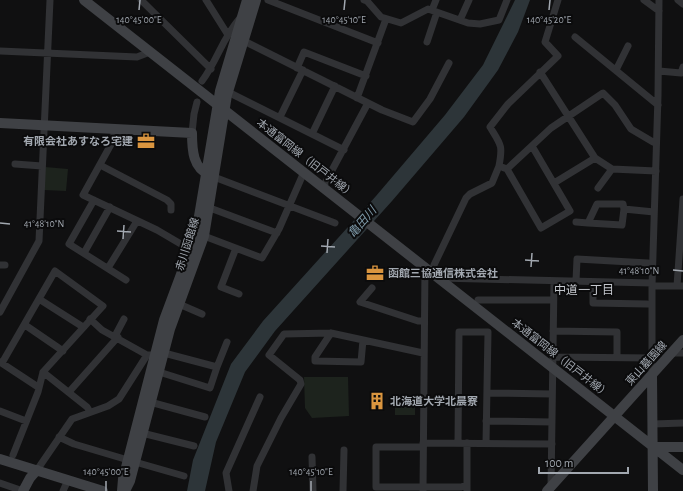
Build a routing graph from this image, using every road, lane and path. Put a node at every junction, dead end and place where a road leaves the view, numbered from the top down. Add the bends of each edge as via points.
1 (50, 0) edge
2 (84, 0) edge
3 (141, 0) edge
4 (206, 0) edge
5 (268, 0) edge
6 (364, 0) edge
7 (436, 0) edge
8 (469, 0) edge
9 (507, 0) edge
10 (558, 0) edge
11 (644, 0) edge
12 (659, 0) edge
13 (678, 0) edge
14 (249, 2) edge
15 (683, 4) edge
16 (659, 10) junction
17 (434, 11) junction
18 (241, 16) junction
19 (386, 19) junction
20 (460, 20) junction
21 (228, 35) junction
22 (575, 38) dead end
23 (244, 41) junction
24 (427, 42) dead end
25 (378, 43) junction
26 (628, 46) dead end
27 (0, 51) edge
28 (150, 52) junction
29 (47, 53) junction
30 (449, 63) dead end
31 (683, 67) edge
32 (211, 69) junction
33 (300, 69) junction
34 (616, 70) junction
35 (659, 71) junction
36 (540, 72) junction
37 (366, 76) junction
38 (202, 81) dead end
39 (335, 86) junction
40 (228, 92) junction
41 (358, 98) junction
42 (197, 102) dead end
43 (368, 103) junction
44 (658, 105) junction
45 (221, 108) junction
46 (569, 117) junction
47 (280, 118) junction
48 (0, 123) edge
49 (44, 126) junction
50 (114, 129) junction
51 (192, 133) junction
52 (312, 134) junction
53 (653, 142) dead end
54 (532, 146) junction
55 (344, 150) junction
56 (595, 158) junction
57 (15, 164) dead end
58 (100, 165) junction
59 (42, 166) junction
60 (499, 166) junction
61 (507, 169) junction
62 (612, 169) junction
63 (656, 171) junction
64 (304, 172) junction
65 (210, 175) junction
66 (554, 183) junction
67 (323, 187) junction
68 (598, 188) dead end
69 (683, 199) edge
70 (94, 200) junction
71 (289, 206) junction
72 (110, 207) junction
73 (210, 208) junction
74 (624, 209) junction
75 (171, 210) dead end
76 (654, 212) junction
77 (137, 221) junction
78 (576, 222) dead end
79 (335, 223) dead end
80 (588, 223) junction
81 (277, 233) junction
82 (204, 236) junction
83 (236, 248) junction
84 (191, 250) junction
85 (84, 253) junction
86 (648, 263) dead end
87 (430, 266) junction
88 (108, 268) junction
89 (439, 278) junction
90 (126, 280) dead end
91 (554, 281) junction
92 (576, 281) junction
93 (593, 282) junction
94 (652, 285) junction
95 (680, 286) edge
96 (372, 288) dead end
97 (239, 294) dead end
98 (39, 299) junction
99 (478, 300) dead end
100 (553, 300) junction
101 (179, 304) junction
102 (647, 304) dead end
103 (0, 312) edge
104 (202, 314) dead end
105 (90, 320) junction
106 (124, 320) dead end
107 (424, 321) junction
108 (24, 326) junction
109 (83, 327) junction
110 (553, 331) junction
111 (331, 333) junction
112 (116, 337) junction
113 (363, 340) junction
114 (683, 340) edge
115 (227, 342) dead end
116 (62, 351) junction
117 (423, 353) junction
118 (672, 353) junction
119 (683, 353) edge
120 (155, 354) junction
121 (617, 357) junction
122 (652, 358) junction
123 (1, 362) edge
124 (553, 362) junction
125 (217, 367) junction
126 (43, 372) junction
127 (159, 372) junction
128 (652, 374) junction
129 (38, 388) junction
130 (69, 392) junction
131 (487, 393) junction
132 (552, 394) junction
133 (260, 397) dead end
134 (150, 402) junction
135 (0, 411) edge
136 (90, 412) junction
137 (615, 415) junction
138 (205, 417) dead end
139 (26, 421) junction
140 (486, 421) junction
141 (552, 422) junction
142 (683, 423) edge
143 (653, 424) junction
144 (142, 433) junction
145 (59, 437) junction
146 (458, 443) junction
147 (467, 443) junction
148 (486, 443) junction
149 (552, 444) junction
150 (423, 445) junction
151 (194, 446) dead end
152 (653, 447) junction
153 (683, 447) edge
154 (344, 450) dead end
155 (13, 455) dead end
156 (312, 457) dead end
157 (0, 459) edge
158 (131, 461) junction
159 (37, 470) junction
160 (683, 470) edge
161 (184, 476) dead end
162 (68, 480) junction
163 (0, 483) edge
164 (467, 488) edge
165 (423, 489) edge
166 (549, 489) edge
167 (23, 491) edge
168 (63, 491) edge
169 (103, 491) edge
170 (122, 491) edge
171 (125, 491) edge
172 (229, 491) edge
173 (253, 491) edge
174 (313, 491) edge
175 (343, 491) edge
176 (653, 491) edge

1 - 29 street
2 - 28 street, 本通富岡線（旧戸井線）
3 - 32 street
4 - 21 street
5 - 25 street
6 - 19 street
7 - 17 street
8 - 20 street
9 - 20 street via 499,20 480,24
10 - 36 street via 545,42 558,56
11 - 16 street
12 - 16 street
13 - 15 street
14 - 18 street, 赤川函館線
14 - 23 street, 赤川函館線
16 - 35 street
17 - 19 street via 428,9 401,23
17 - 20 street
17 - 24 street
18 - 21 street
18 - 45 street, 赤川函館線
19 - 25 street
21 - 32 street
22 - 34 street
23 - 33 street
23 - 40 street, 赤川函館線
25 - 37 street
26 - 34 street
27 - 29 street
28 - 29 street via 137,57
28 - 45 street, 本通富岡線（旧戸井線）
29 - 49 street
30 - 43 street via 430,99 413,122
31 - 35 street via 681,73
32 - 38 street
33 - 37 street via 304,52
33 - 39 street
33 - 47 street
34 - 44 street
35 - 44 street
36 - 46 street
36 - 60 street via 508,104 490,127 501,145
37 - 41 street
39 - 41 street
39 - 52 street
40 - 45 street, 赤川函館線
40 - 47 street
41 - 43 street
42 - 51 street
43 - 55 street
44 - 63 street
45 - 64 street, 本通富岡線（旧戸井線）
45 - 65 street, 赤川函館線
46 - 53 street via 603,93 615,105 631,129
46 - 54 street via 551,128
46 - 56 street
47 - 52 street
48 - 49 street
49 - 50 street
49 - 59 street
50 - 51 street
50 - 58 street via 114,139
51 - 65 street via 196,160 201,171
52 - 55 street
54 - 61 street
54 - 66 street
55 - 67 street
56 - 62 street
56 - 66 street
57 - 59 street
58 - 70 street via 84,195
58 - 75 street via 167,200 171,204
59 - 103 street via 39,241
60 - 61 street
60 - 87 street via 492,183 466,198
61 - 66 street via 541,228 570,211
62 - 63 street
62 - 68 street
63 - 76 street
64 - 67 street, 本通富岡線（旧戸井線）
64 - 71 street
65 - 71 street
65 - 73 street, 赤川函館線
65 - 84 street, 赤川函館線
67 - 87 street, 本通富岡線（旧戸井線） via 376,229
69 - 95 street
70 - 72 street
70 - 85 street via 69,244
71 - 79 street
71 - 81 street
72 - 77 street
72 - 85 street
73 - 81 street
73 - 82 street, 赤川函館線
74 - 76 street
74 - 80 street via 622,225
74 - 80 street via 623,204 597,204
76 - 94 street
77 - 84 street
77 - 88 street
78 - 80 street
81 - 83 street via 262,258
82 - 83 street
82 - 101 street, 赤川函館線
83 - 97 street via 221,287
84 - 120 street, 赤川函館線 via 164,320
85 - 88 street
86 - 92 street via 577,259
87 - 89 street, 本通富岡線（旧戸井線）
87 - 107 street
88 - 90 street
89 - 91 street
89 - 124 street, 本通富岡線（旧戸井線）
91 - 92 street
91 - 100 street
92 - 93 street
93 - 94 street
93 - 102 street via 593,303
94 - 95 street
94 - 122 street
96 - 107 street via 360,302
98 - 105 street via 55,271 103,306
98 - 108 street
98 - 109 street
99 - 100 street
100 - 110 street
101 - 104 street
101 - 120 street, 赤川函館線
105 - 109 street
105 - 112 street
106 - 112 street
107 - 117 street
108 - 116 street
108 - 123 street
109 - 116 street
110 - 121 street via 617,332
110 - 124 street
111 - 113 street
111 - 113 street via 315,361 361,362
111 - 173 street via 284,334 269,355 300,380 301,384 280,418 257,466
112 - 120 street
112 - 130 street
113 - 117 street
114 - 118 street, 東山墓園線
115 - 125 street
116 - 126 street
117 - 150 street
118 - 119 street
118 - 128 street, 東山墓園線
120 - 125 street
120 - 127 street, 赤川函館線
120 - 136 street via 143,364 119,399
120 - 158 street, 赤川函館線
121 - 122 street
121 - 124 street
122 - 128 street
123 - 129 street
124 - 132 street
124 - 137 street, 本通富岡線（旧戸井線）
125 - 127 street via 210,388
126 - 129 street
126 - 130 street
127 - 134 street, 赤川函館線
128 - 137 street, 東山墓園線
128 - 143 street
129 - 139 street
130 - 136 street
131 - 132 street
131 - 140 street
131 - 146 street via 488,332 459,332
132 - 141 street
133 - 172 street via 226,473
134 - 138 street
134 - 144 street, 赤川函館線
135 - 139 street
136 - 145 street via 72,419
137 - 152 street, 本通富岡線（旧戸井線）
137 - 166 street, 東山墓園線
139 - 155 street
140 - 141 street
140 - 148 street
141 - 149 street
142 - 143 street
143 - 152 street
144 - 151 street
144 - 158 street, 赤川函館線
145 - 158 street
145 - 159 street
146 - 147 street
146 - 150 street
147 - 148 street
147 - 164 street
148 - 149 street
149 - 166 street
150 - 165 street
150 - 165 street via 376,447 376,487
152 - 153 street
152 - 160 street, 本通富岡線（旧戸井線）
152 - 176 street
154 - 175 street
156 - 174 street
157 - 159 street
158 - 161 street
158 - 170 street, 赤川函館線
158 - 171 street, 赤川函館線 via 130,481
159 - 162 street
159 - 167 street
162 - 168 street
162 - 169 street
163 - 167 street
164 - 165 street

